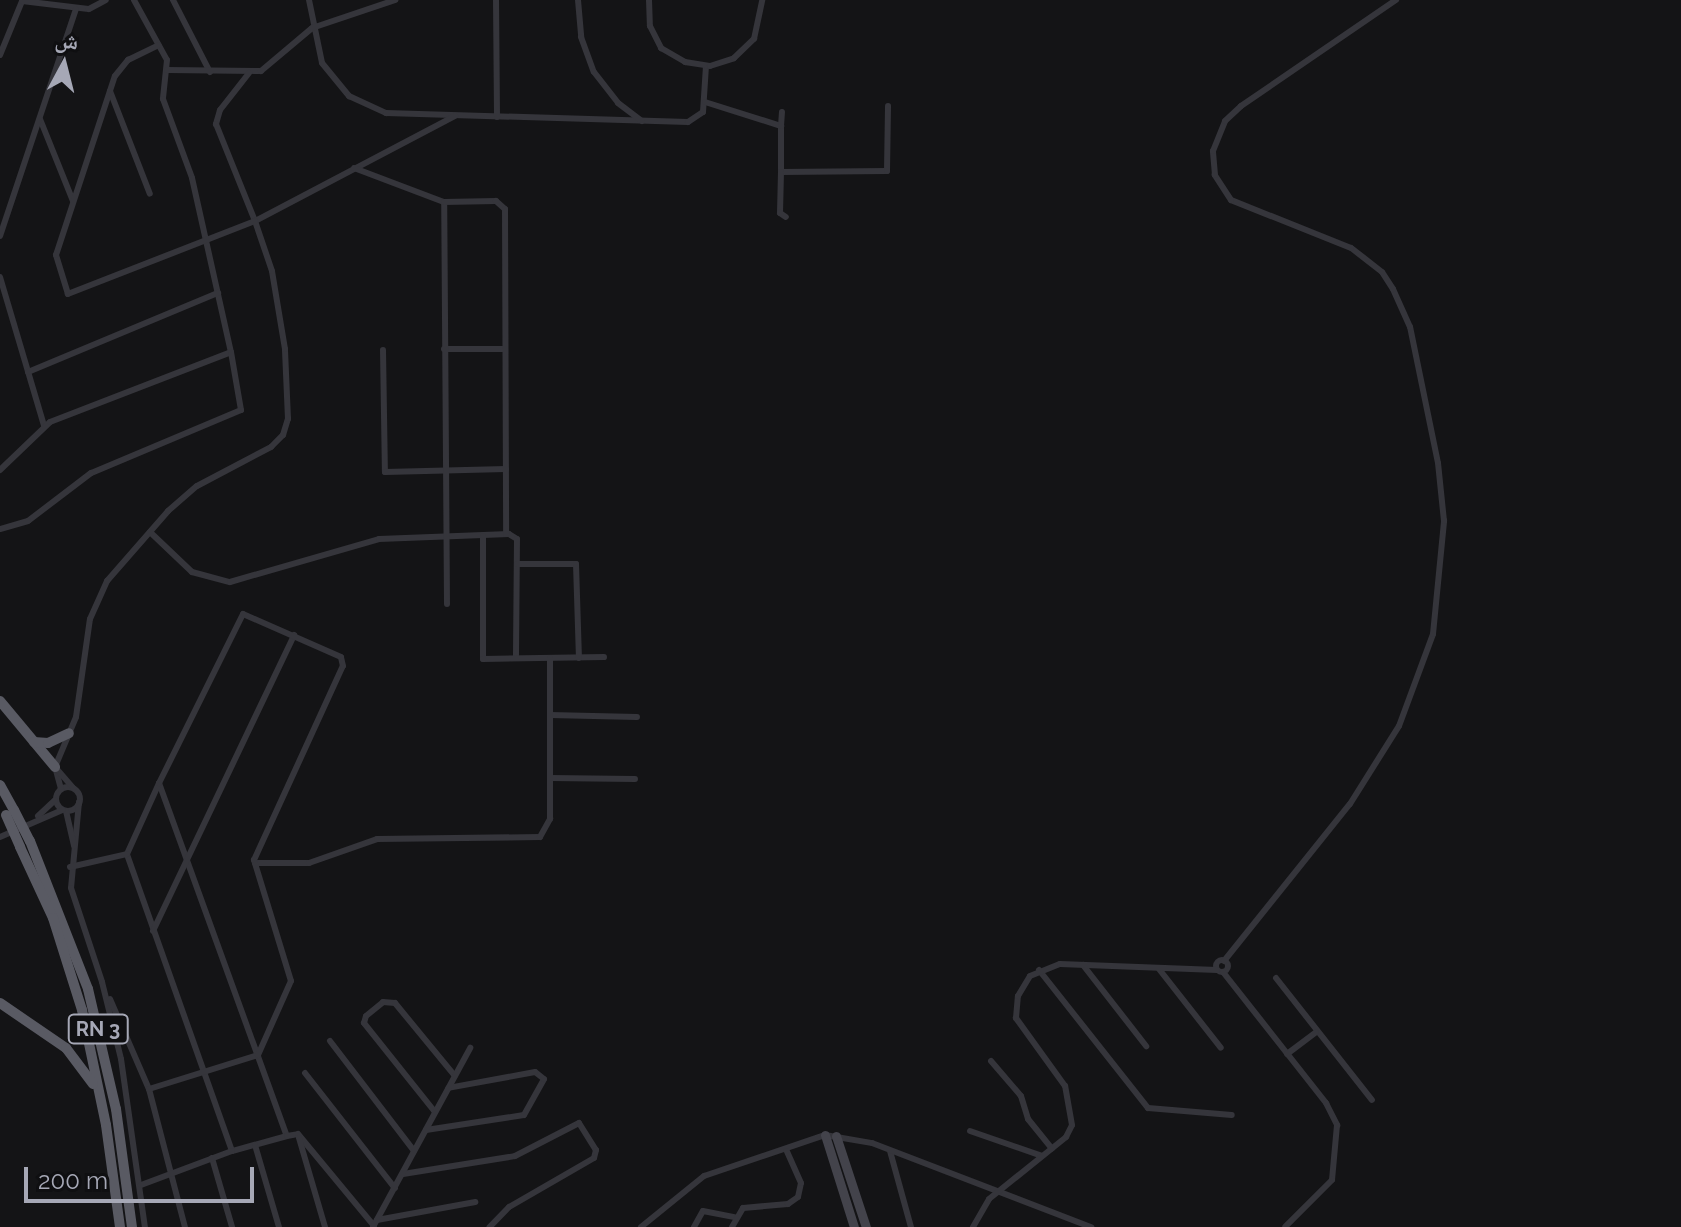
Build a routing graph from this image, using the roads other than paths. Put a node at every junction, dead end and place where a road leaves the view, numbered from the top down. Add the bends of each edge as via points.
1 (106, 0) edge
2 (134, 0) edge
3 (173, 0) edge
4 (309, 0) edge
5 (395, 0) edge
6 (496, 0) edge
7 (578, 0) edge
8 (649, 0) edge
9 (762, 0) edge
10 (1396, 0) edge
11 (76, 9) junction
12 (312, 28) junction
13 (159, 45) junction
14 (0, 55) edge
15 (706, 66) junction
16 (167, 70) junction
17 (210, 72) junction
18 (249, 73) junction
19 (110, 91) junction
20 (705, 102) junction
21 (888, 106) dead end
22 (782, 112) dead end
23 (457, 115) junction
24 (497, 117) junction
25 (39, 118) junction
26 (642, 121) junction
27 (781, 126) junction
28 (354, 168) junction
29 (781, 172) junction
30 (150, 194) dead end
31 (73, 201) junction
32 (444, 202) junction
33 (786, 217) dead end
34 (255, 221) junction
35 (0, 236) edge
36 (208, 240) junction
37 (0, 277) edge
38 (218, 293) junction
39 (444, 349) junction
40 (505, 349) junction
41 (383, 350) dead end
42 (231, 352) junction
43 (28, 372) junction
44 (44, 426) junction
45 (506, 469) junction
46 (0, 470) edge
47 (445, 471) junction
48 (0, 529) edge
49 (150, 532) junction
50 (506, 534) junction
51 (446, 536) junction
52 (483, 536) junction
53 (517, 564) junction
54 (447, 604) dead end
55 (294, 635) junction
56 (604, 657) dead end
57 (516, 658) junction
58 (550, 658) junction
59 (579, 658) junction
60 (0, 701) edge
61 (550, 715) junction
62 (637, 717) dead end
63 (69, 733) junction
64 (34, 742) junction
65 (55, 767) junction
66 (550, 778) junction
67 (635, 779) dead end
68 (159, 783) junction
69 (0, 785) edge
70 (73, 788) junction
71 (61, 789) junction
72 (55, 800) junction
73 (79, 802) junction
74 (0, 804) edge
75 (64, 810) junction
76 (10, 813) junction
77 (35, 819) junction
78 (0, 837) edge
79 (25, 844) junction
80 (74, 846) junction
81 (127, 854) junction
82 (188, 861) junction
83 (255, 863) junction
84 (70, 867) junction
85 (153, 931) junction
86 (1083, 965) junction
87 (1159, 969) junction
88 (1039, 970) junction
89 (1220, 971) junction
90 (1276, 978) dead end
91 (102, 982) junction
92 (0, 1003) edge
93 (0, 1012) edge
94 (13, 1014) junction
95 (1316, 1032) junction
96 (330, 1041) dead end
97 (1146, 1046) dead end
98 (470, 1048) dead end
99 (1221, 1048) dead end
100 (1287, 1054) junction
101 (258, 1055) junction
102 (991, 1061) dead end
103 (305, 1073) dead end
104 (204, 1075) junction
105 (455, 1076) junction
106 (448, 1088) junction
107 (149, 1089) junction
108 (1372, 1100) dead end
109 (102, 1106) junction
110 (435, 1112) junction
111 (1232, 1115) dead end
112 (426, 1130) junction
113 (970, 1131) dead end
114 (298, 1134) junction
115 (825, 1135) junction
116 (287, 1136) junction
117 (836, 1136) junction
118 (255, 1145) junction
119 (1052, 1149) junction
120 (232, 1151) junction
121 (414, 1151) junction
122 (787, 1151) junction
123 (890, 1151) junction
124 (1042, 1156) junction
125 (212, 1158) junction
126 (169, 1171) junction
127 (403, 1174) junction
128 (141, 1185) junction
129 (395, 1188) junction
130 (997, 1191) junction
131 (475, 1202) dead end
132 (734, 1217) junction
133 (375, 1224) edge
134 (642, 1226) edge
135 (120, 1227) edge
136 (132, 1227) edge
137 (145, 1227) edge
138 (185, 1227) edge
139 (232, 1227) edge
140 (279, 1227) edge
141 (325, 1227) edge
142 (490, 1227) edge
143 (694, 1227) edge
144 (732, 1227) edge
145 (854, 1227) edge
146 (866, 1227) edge
147 (911, 1227) edge
148 (973, 1227) edge
149 (1091, 1227) edge
150 (1285, 1227) edge

1 - 11 street
2 - 13 street
3 - 17 street
4 - 12 street
5 - 12 street
6 - 24 street
7 - 26 street via 581,37 594,72 618,103
8 - 15 street via 650,26 661,48
9 - 15 street via 754,39 734,58
10 - 89 street via 1241,106 1225,121 1213,151 1215,175 1231,200 1351,248 1382,272 1393,289 1410,327 1438,463 1444,521 1433,634 1399,726 1350,804
11 - 14 street via 18,3
11 - 25 street
12 - 18 street via 269,68
12 - 23 street via 322,63 361,106 386,113
13 - 16 street
13 - 19 street via 121,66
15 - 20 street
16 - 17 street
16 - 36 street via 163,99
17 - 18 street
18 - 34 street via 220,110 216,124
19 - 30 street
19 - 31 street
20 - 26 street via 701,116 693,121
20 - 27 street
21 - 29 street via 887,171
22 - 27 street
23 - 24 street
23 - 28 street
24 - 26 street
25 - 31 street
25 - 35 street
27 - 29 street
28 - 32 street
28 - 34 street
29 - 33 street via 780,213
31 - 36 street via 56,255 68,294
32 - 39 street
32 - 40 street via 504,205
34 - 36 street
34 - 49 street via 272,271 285,349 288,419 283,435 197,486
36 - 38 street
37 - 43 street
38 - 42 street
38 - 43 street
39 - 40 street
39 - 47 street
40 - 45 street
41 - 47 street via 385,472
42 - 44 street
42 - 48 street via 241,410 91,473 28,521
43 - 44 street
44 - 46 street
45 - 47 street
45 - 50 street
47 - 51 street
49 - 51 street via 192,572 230,582 379,539
49 - 63 street via 95,603
50 - 52 street
50 - 53 street via 517,539
51 - 52 street
51 - 54 street
52 - 57 street via 483,659
53 - 57 street
53 - 59 street via 576,564
55 - 68 street via 240,616
55 - 82 street
55 - 83 street via 341,657 343,666
56 - 59 street
57 - 58 street
58 - 59 street
58 - 61 street
60 - 64 highway
61 - 62 street
61 - 66 street
63 - 64 highway via 48,743
63 - 65 street
64 - 65 highway
65 - 70 street
65 - 71 street
66 - 67 street
66 - 83 street via 550,819 540,837 377,839 309,863
68 - 81 street
68 - 82 street
69 - 76 highway, RN 3
70 - 71 street
70 - 73 street
71 - 72 street
72 - 75 street
72 - 77 street
73 - 75 street
73 - 80 street
74 - 76 highway, RN 3
75 - 77 street
75 - 80 street
76 - 79 highway, RN 3, bridge
77 - 78 street
79 - 109 highway, RN 3 via 69,966
79 - 136 highway, RN 3 via 88,989 116,1109
80 - 84 street
81 - 84 street
81 - 85 street
82 - 85 street
82 - 101 street
83 - 101 street via 291,981
84 - 91 street via 71,888
85 - 104 street
86 - 87 street
86 - 88 street
86 - 97 street
87 - 89 street
87 - 99 street
88 - 111 street via 1148,1108
88 - 119 street via 1018,996 1016,1018 1071,1099 1072,1125
89 - 100 street
90 - 95 street
91 - 107 street
91 - 128 street
92 - 94 highway
93 - 94 street
94 - 109 highway via 79,1059
95 - 100 street
95 - 108 street
96 - 121 street
98 - 105 street
100 - 150 street via 1326,1103 1339,1137 1332,1180
101 - 104 street
101 - 116 street
102 - 119 street via 1021,1096 1028,1119
103 - 129 street
104 - 107 street
104 - 120 street
105 - 106 street
105 - 110 street via 395,1003 383,1002 366,1016 364,1023
106 - 110 street
106 - 112 street via 535,1072 544,1079 524,1115
107 - 126 street
109 - 135 highway, RN 3
110 - 112 street
112 - 121 street
113 - 124 street
114 - 116 street
114 - 133 street
114 - 141 street
115 - 117 street
115 - 122 street
115 - 145 main road
116 - 118 street
117 - 123 street
117 - 146 main road
118 - 120 street
118 - 140 street
119 - 124 street
120 - 125 street
121 - 127 street
122 - 132 street via 801,1183 798,1197 788,1204 743,1208
122 - 134 street via 745,1159 704,1176
123 - 130 street
123 - 147 street
124 - 130 street
125 - 126 street
125 - 139 street
126 - 128 street
126 - 138 street
127 - 129 street
127 - 142 street via 515,1156 579,1123 596,1150 594,1158 509,1207
128 - 137 street
129 - 133 street
130 - 148 street
130 - 149 street
131 - 133 street
132 - 143 street via 703,1211
132 - 144 street

